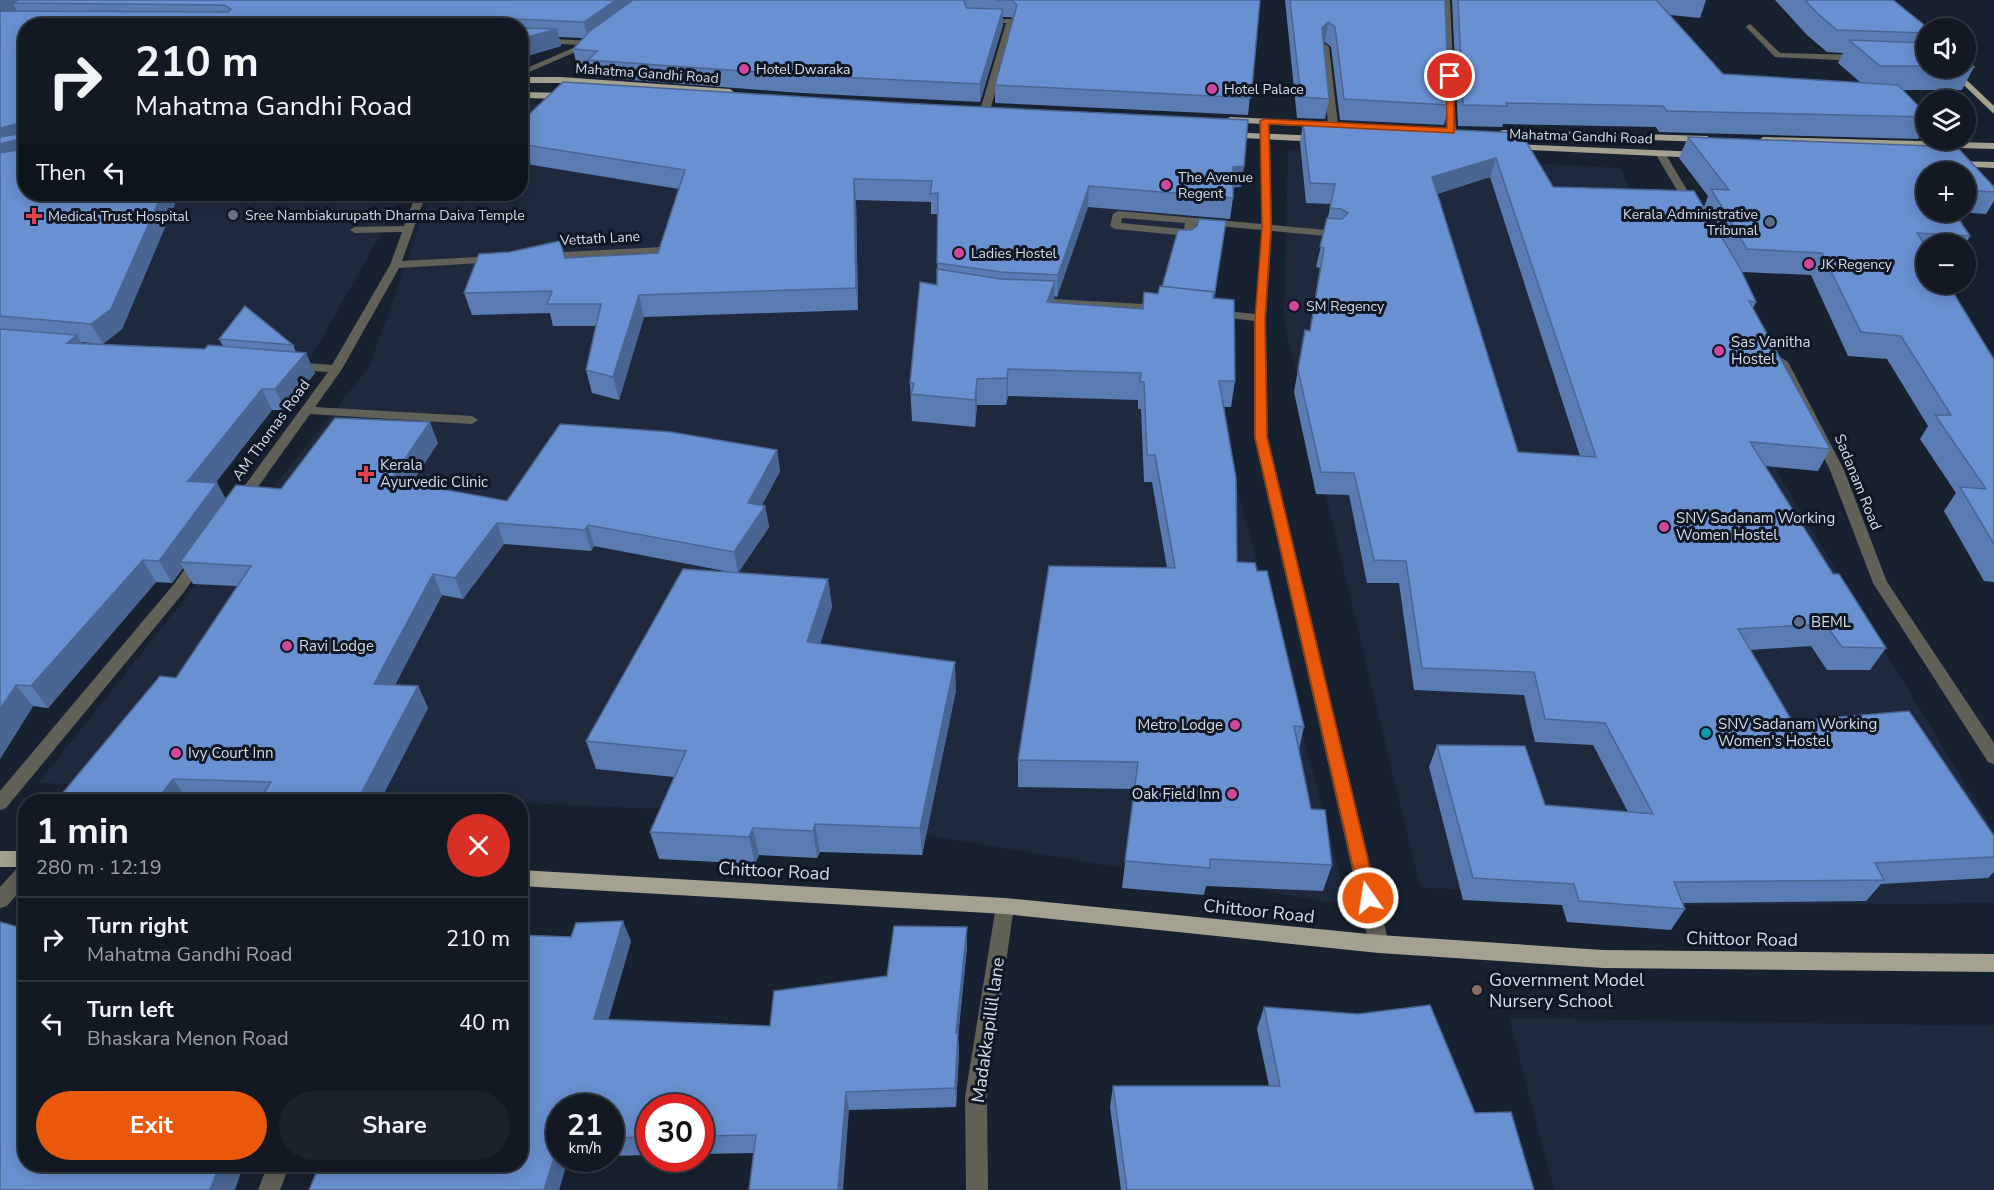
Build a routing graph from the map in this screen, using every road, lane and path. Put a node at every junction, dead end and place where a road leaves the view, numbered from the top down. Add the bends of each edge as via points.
1 (1446, 0) edge
2 (970, 21) edge
3 (1750, 26) dead end
4 (528, 39) edge
5 (1325, 47) edge
6 (1869, 59) edge
7 (528, 70) edge
8 (1960, 78) edge
9 (528, 80) edge
10 (744, 93) edge
11 (528, 95) edge
12 (573, 97) edge
13 (974, 106) edge
14 (986, 107) junction
15 (998, 108) edge
16 (1994, 111) edge
17 (1218, 119) edge
18 (1264, 121) junction
19 (1333, 125) junction
20 (1344, 126) edge
21 (1439, 130) edge
22 (1451, 131) junction
23 (1463, 131) edge
24 (1486, 132) edge
25 (1218, 135) edge
26 (1265, 137) junction
27 (1713, 139) edge
28 (1336, 140) edge
29 (1748, 140) edge
30 (1994, 146) edge
31 (1500, 147) edge
32 (1660, 153) junction
33 (1708, 155) edge
34 (1976, 165) edge
35 (1994, 165) edge
36 (418, 201) edge
37 (1191, 221) junction
38 (1701, 222) edge
39 (1267, 228) junction
40 (355, 230) dead end
41 (406, 230) junction
42 (1337, 234) edge
43 (662, 250) edge
44 (535, 257) edge
45 (512, 258) edge
46 (396, 265) junction
47 (1024, 300) edge
48 (1169, 308) edge
49 (1203, 312) edge
50 (1260, 318) junction
51 (1776, 352) edge
52 (278, 364) edge
53 (336, 369) junction
54 (304, 410) junction
55 (472, 420) dead end
56 (232, 513) edge
57 (206, 550) edge
58 (1994, 757) edge
59 (0, 803) edge
60 (0, 859) edge
61 (18, 859) edge
62 (528, 878) edge
63 (18, 880) edge
64 (0, 900) edge
65 (1005, 906) junction
66 (1379, 944) junction
67 (1994, 963) edge
68 (276, 1172) edge
69 (269, 1190) edge
70 (977, 1190) edge

1 - 22 street
2 - 14 street via 1011,21
3 - 6 street via 1778,55
4 - 7 street via 595,41
5 - 19 street
8 - 16 main road
9 - 10 main road, Mahatma Gandhi Road
11 - 12 main road, Mahatma Gandhi Road
13 - 14 main road
14 - 15 main road
17 - 18 main road
18 - 19 main road
18 - 26 main road
19 - 20 main road
21 - 22 main road
22 - 23 main road
24 - 27 main road, Mahatma Gandhi Road
25 - 26 main road
26 - 28 main road
26 - 39 street
29 - 30 main road
31 - 32 main road, Mahatma Gandhi Road
32 - 33 main road, Mahatma Gandhi Road
32 - 38 street
34 - 35 main road
36 - 41 street, AM Thomas Road
37 - 37 street via 1118,214 1115,226 1189,233
37 - 39 street
39 - 42 street
39 - 50 street
40 - 41 street
41 - 46 street, AM Thomas Road
43 - 44 street, Vettath Lane
45 - 46 street
46 - 53 street, AM Thomas Road
47 - 48 street
49 - 50 street
50 - 66 street via 1261,437
51 - 58 street, Sadanam Road via 1837,470 1880,583
52 - 53 street
53 - 54 street, AM Thomas Road
54 - 55 street
54 - 56 street, AM Thomas Road
57 - 59 street via 179,588
60 - 61 main road
62 - 65 main road, Chittoor Road
63 - 64 street
65 - 66 main road, Chittoor Road
65 - 70 street, Madakkapillil lane via 976,1097
66 - 67 main road, Chittoor Road via 1603,959
68 - 69 street

